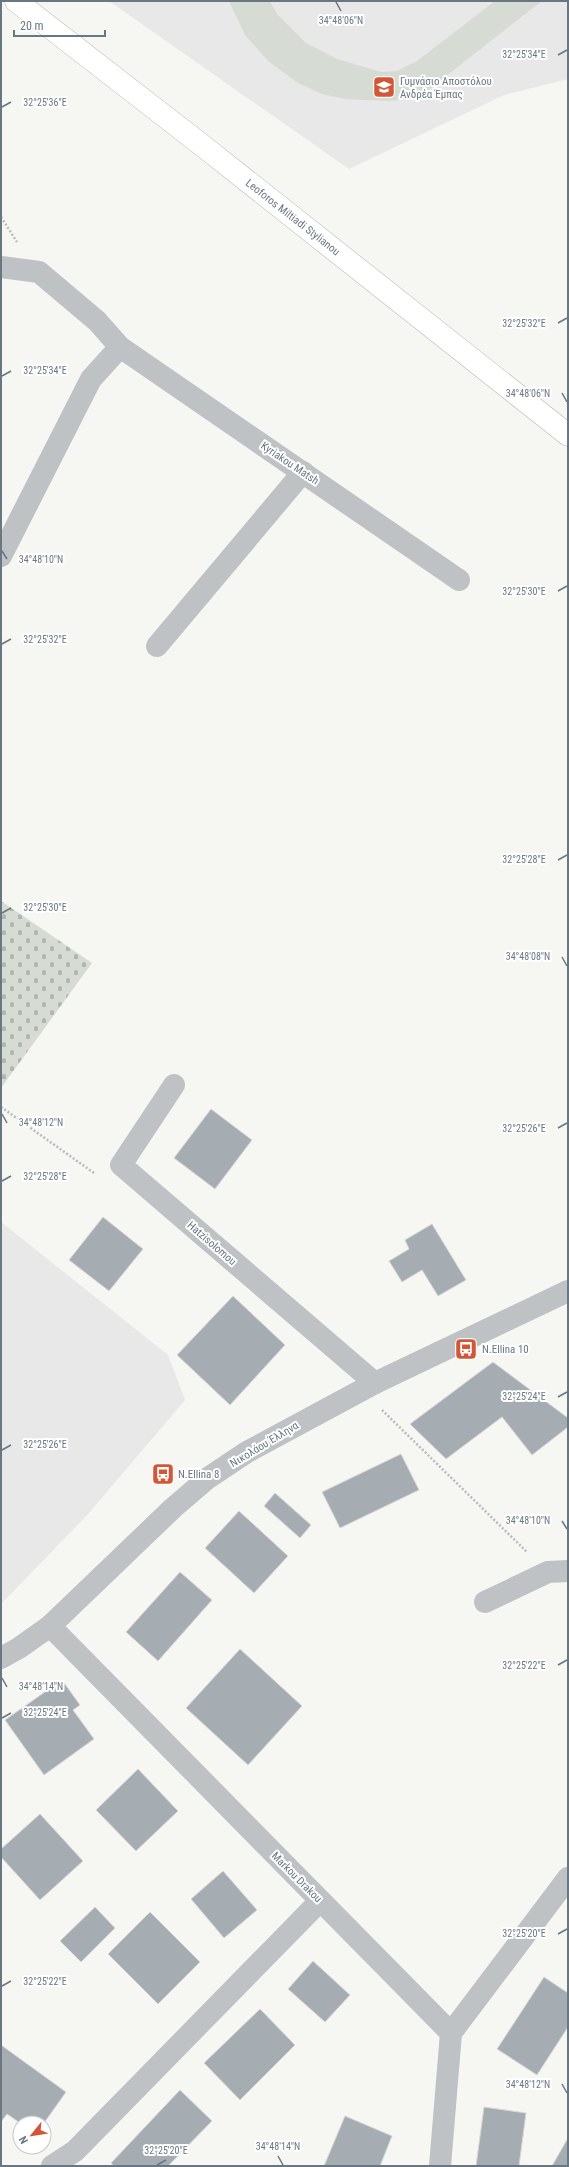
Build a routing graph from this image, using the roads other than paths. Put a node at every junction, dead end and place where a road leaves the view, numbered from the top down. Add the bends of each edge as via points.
1 (16, 1) edge
2 (1, 267) edge
3 (120, 347) junction
4 (568, 435) edge
5 (304, 472) junction
6 (1, 556) edge
7 (459, 580) dead end
8 (157, 646) dead end
9 (174, 1085) dead end
10 (568, 1291) edge
11 (368, 1387) junction
12 (558, 1571) edge
13 (485, 1602) dead end
14 (50, 1626) junction
15 (1, 1658) edge
16 (568, 1878) edge
17 (320, 1901) junction
18 (452, 2034) junction
19 (52, 2166) edge
20 (440, 2166) edge

1 - 4 main road, Leoforos Miltiadi Stylianou
2 - 3 street, Kyriakou Matsh via 39,272 97,321
3 - 5 street, Kyriakou Matsh
3 - 6 street via 91,379
5 - 7 street, Kyriakou Matsh
5 - 8 street
9 - 11 street, Hatzisolomou via 121,1165
10 - 11 street, Νικολάου Έλληνα
11 - 14 street, Νικολάου Έλληνα via 247,1452 208,1478 173,1508
12 - 13 street
14 - 15 street, Νικολάου Έλληνα
14 - 17 street, Markou Drakou
16 - 18 street
17 - 18 street, Markou Drakou
17 - 19 street via 75,2151
18 - 20 street

